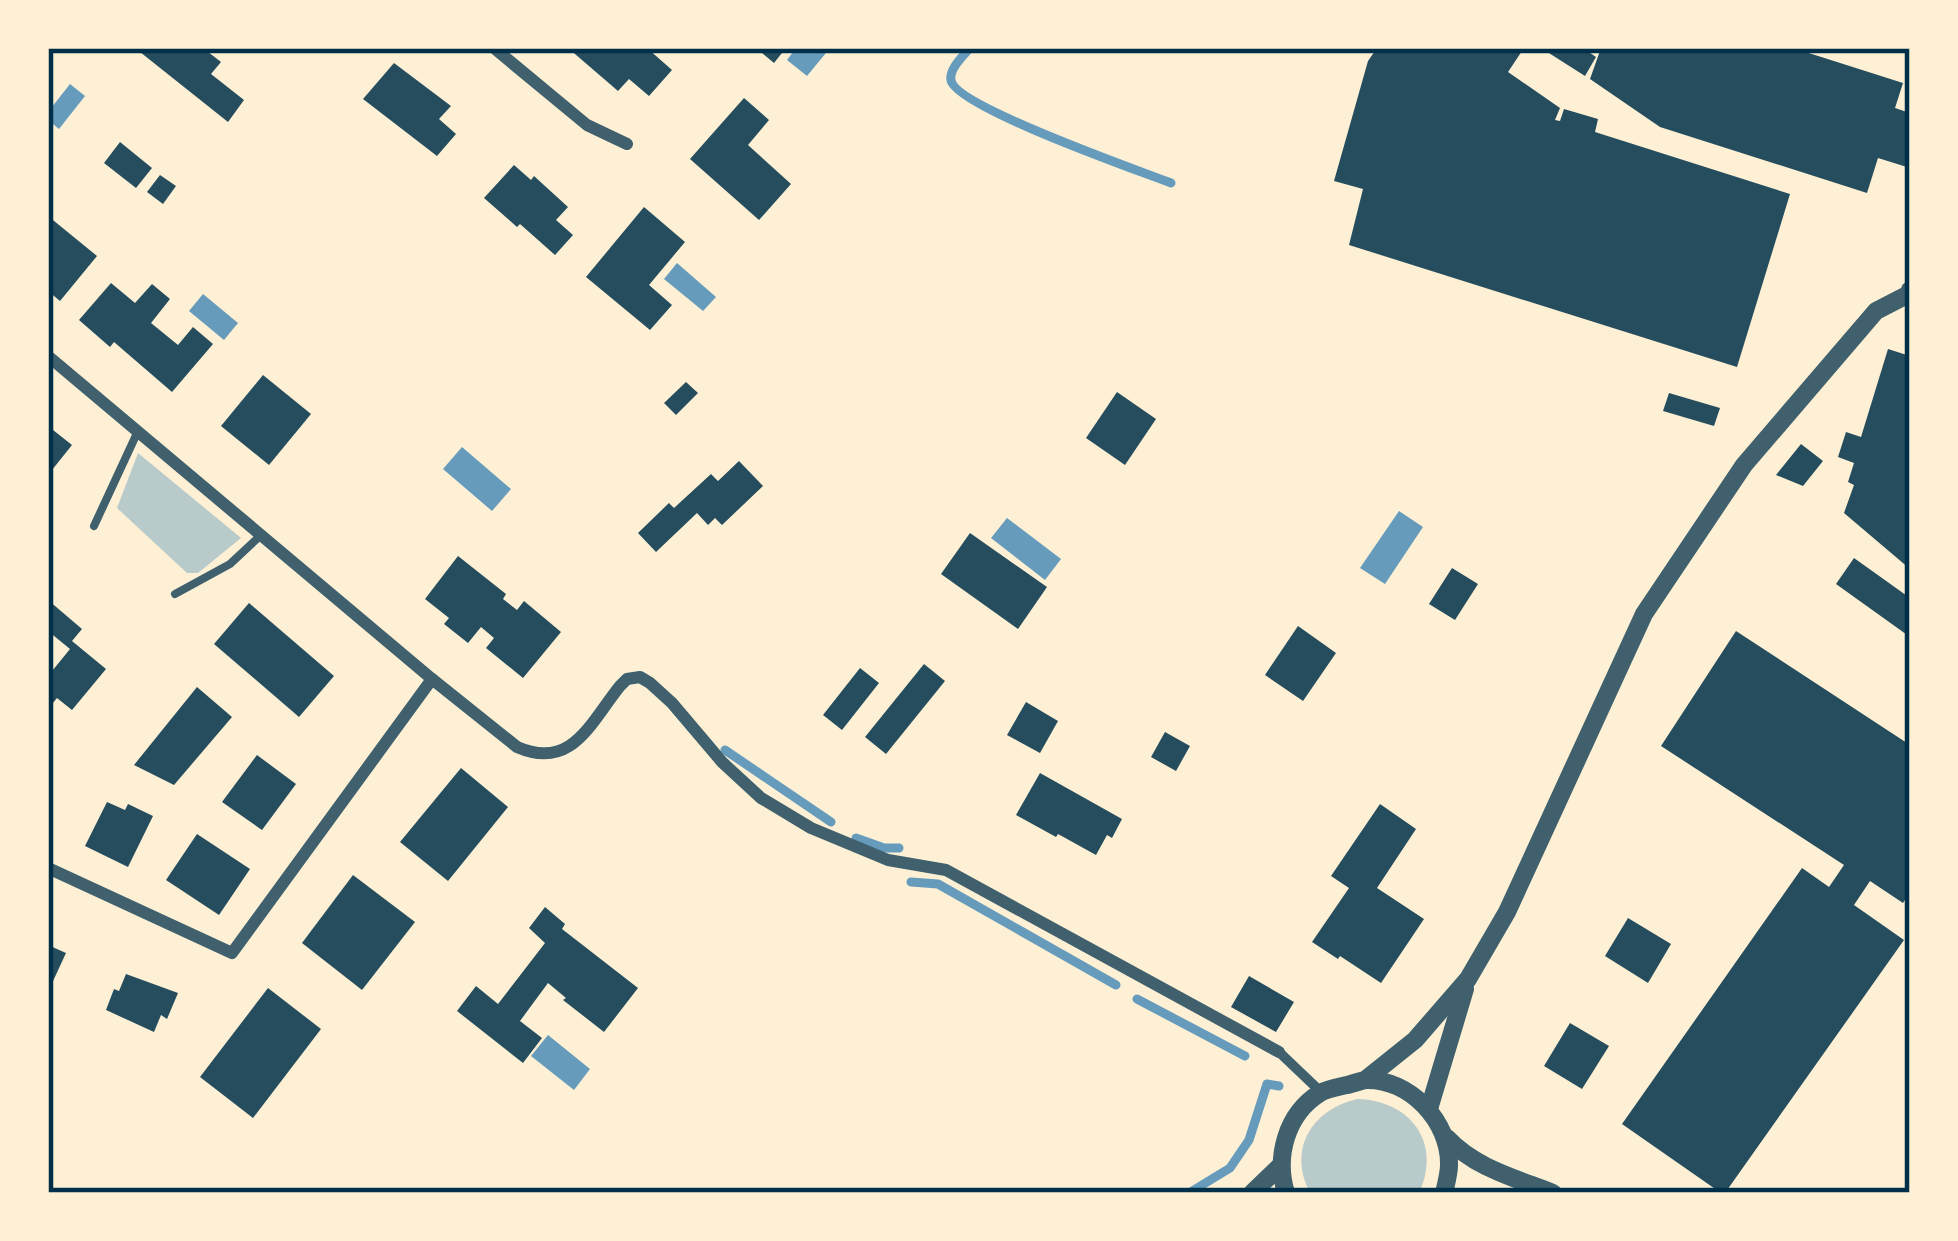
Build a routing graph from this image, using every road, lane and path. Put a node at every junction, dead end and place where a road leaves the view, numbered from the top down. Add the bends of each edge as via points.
1 (494, 48) edge
2 (627, 144) dead end
3 (1910, 293) edge
4 (48, 356) edge
5 (138, 430) junction
6 (94, 526) dead end
7 (262, 534) junction
8 (175, 594) dead end
9 (432, 679) junction
10 (48, 868) edge
11 (1468, 979) junction
12 (1279, 1052) joint
13 (1365, 1080) junction
14 (1321, 1092) junction
15 (1429, 1109) junction
16 (1444, 1135) junction
17 (1280, 1166) junction
18 (1252, 1193) edge
19 (1286, 1193) edge
20 (1444, 1193) edge
21 (1553, 1193) edge

1 - 2 street via 586,125
3 - 11 street via 1876,311 1744,466 1643,614 1507,912
4 - 5 street
5 - 6 lane
5 - 7 street
7 - 8 lane via 230,564
7 - 9 street
9 - 10 street via 232,953
9 - 12 street via 517,747 548,756 575,743 620,686 640,677 761,798 794,818 888,860 946,870
11 - 13 street via 1415,1040
11 - 15 street
12 - 14 street
13 - 14 street
13 - 15 street
14 - 17 street via 1292,1124
15 - 16 street
16 - 20 street
16 - 21 street via 1476,1162
17 - 18 street
17 - 19 street

